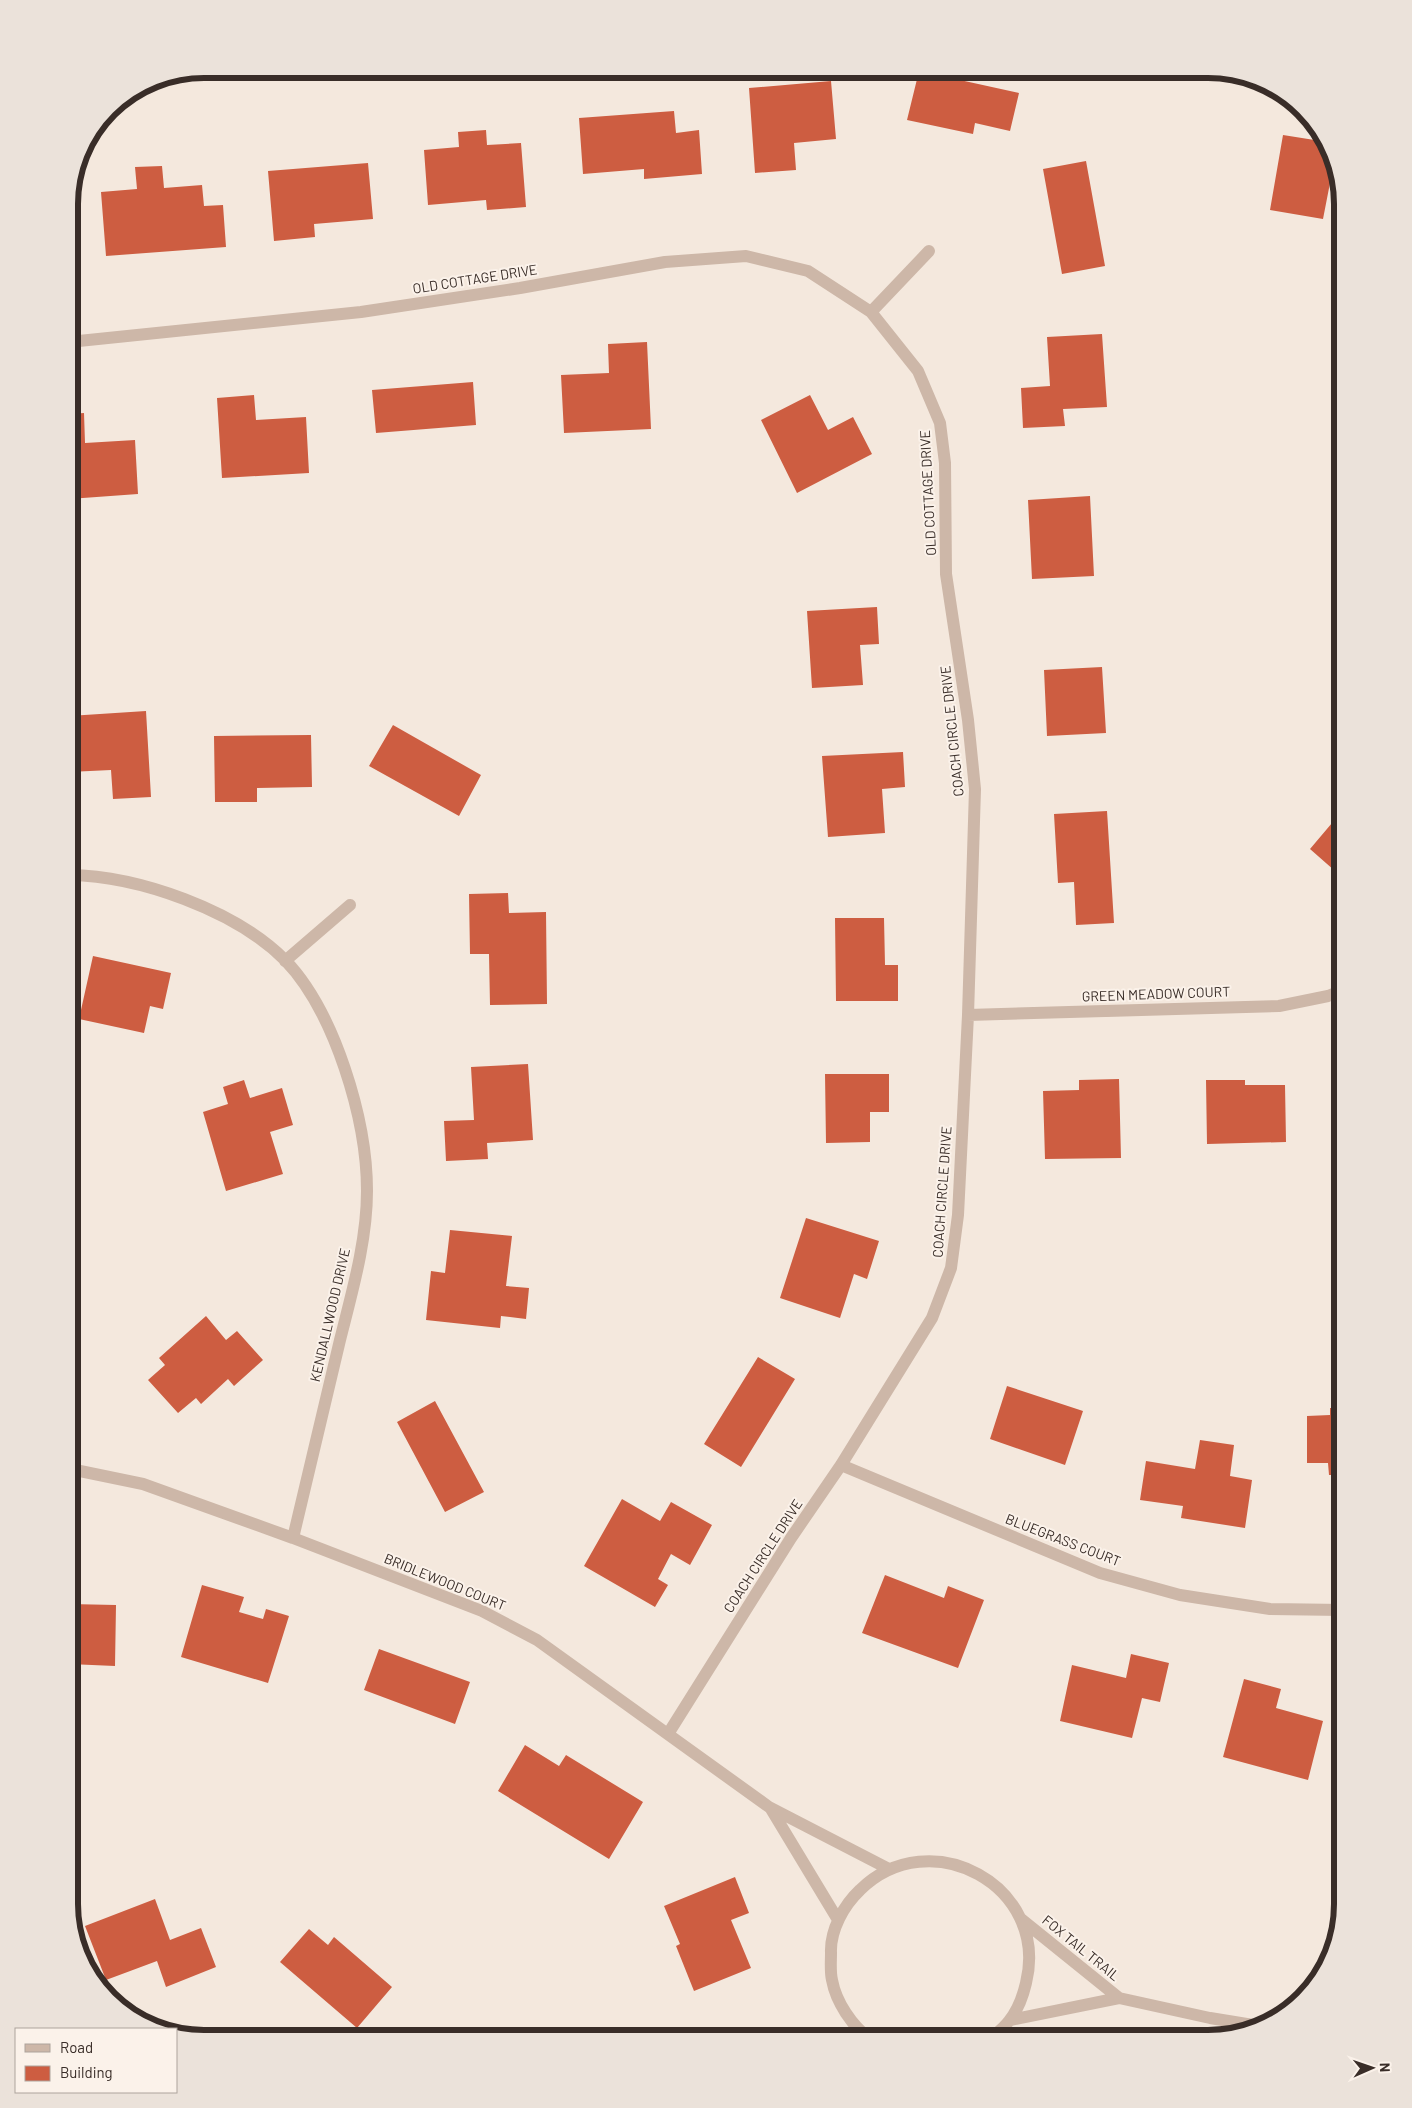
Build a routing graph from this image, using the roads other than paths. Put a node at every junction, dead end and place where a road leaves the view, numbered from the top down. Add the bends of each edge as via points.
1 (928, 251) dead end
2 (871, 312) junction
3 (78, 341) edge
4 (946, 574) joint
5 (78, 876) edge
6 (350, 904) dead end
7 (285, 961) junction
8 (1334, 994) edge
9 (968, 1015) junction
10 (841, 1465) junction
11 (78, 1471) edge
12 (293, 1538) junction
13 (1334, 1610) edge
14 (668, 1734) junction
15 (769, 1807) junction
16 (890, 1869) junction
17 (1021, 1919) junction
18 (838, 1920) junction
19 (1119, 1998) junction
20 (1010, 2020) junction
21 (1247, 2024) edge
22 (858, 2030) edge
23 (999, 2030) edge

1 - 2 street
2 - 3 street, OLD COTTAGE DRIVE via 808,272 746,256 665,262 361,312
2 - 4 street, OLD COTTAGE DRIVE via 918,371 940,423
4 - 9 street, COACH CIRCLE DRIVE via 976,789
5 - 7 street, KENDALLWOOD DRIVE via 142,886 199,905 249,930
6 - 7 street
7 - 12 street, KENDALLWOOD DRIVE via 304,985 328,1026 348,1075 362,1132 367,1191 360,1261
8 - 9 street, GREEN MEADOW COURT via 1279,1006
9 - 10 street, COACH CIRCLE DRIVE via 958,1215 951,1268 932,1318
10 - 13 street, BLUEGRASS COURT via 1100,1573 1180,1595 1261,1608
10 - 14 street, COACH CIRCLE DRIVE via 791,1538
11 - 12 street, BRIDLEWOOD COURT via 143,1484
12 - 14 street, BRIDLEWOOD COURT via 482,1610 537,1640
14 - 15 street, BRIDLEWOOD COURT
15 - 16 street
15 - 18 street
16 - 17 street via 914,1861 940,1861 965,1867 988,1879 1007,1897
16 - 18 street via 869,1881 851,1899
17 - 19 street, FOX TAIL TRAIL
17 - 20 street, FOX TAIL TRAIL via 1028,1944 1029,1971 1022,1997
18 - 22 street via 831,1950 832,1980 842,2009
19 - 20 street, FOX TAIL TRAIL
19 - 21 street
20 - 23 street

